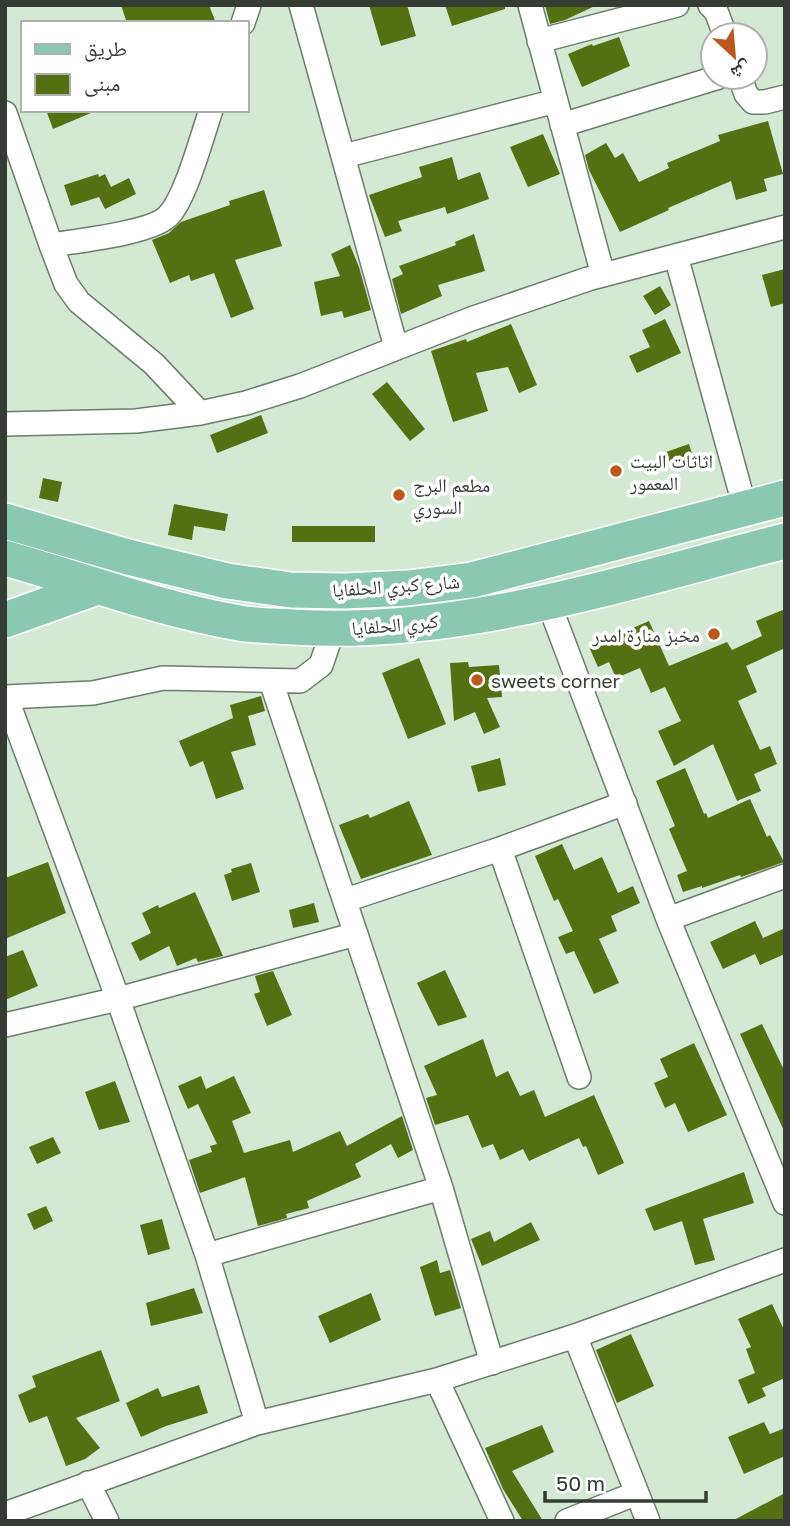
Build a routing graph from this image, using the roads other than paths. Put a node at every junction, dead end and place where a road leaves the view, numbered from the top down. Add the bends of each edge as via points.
1 (301, 5) edge
2 (530, 5) edge
3 (677, 5) edge
4 (709, 5) edge
5 (720, 21) edge
6 (540, 41) junction
7 (699, 83) edge
8 (745, 91) edge
9 (785, 97) edge
10 (556, 101) junction
11 (210, 112) edge
12 (5, 113) edge
13 (562, 125) junction
14 (344, 156) junction
15 (785, 227) edge
16 (51, 246) junction
17 (676, 256) junction
18 (603, 275) junction
19 (396, 347) junction
20 (200, 413) junction
21 (5, 424) edge
22 (785, 498) edge
23 (745, 508) junction
24 (5, 521) edge
25 (785, 541) edge
26 (5, 558) edge
27 (97, 587) junction
28 (548, 601) junction
29 (5, 620) edge
30 (333, 630) junction
31 (271, 681) junction
32 (5, 697) edge
33 (625, 803) junction
34 (500, 849) junction
35 (785, 876) edge
36 (346, 900) junction
37 (668, 919) junction
38 (356, 934) junction
39 (118, 999) junction
40 (5, 1024) edge
41 (579, 1077) dead end
42 (441, 1188) junction
43 (785, 1203) edge
44 (207, 1255) junction
45 (785, 1260) edge
46 (575, 1336) junction
47 (492, 1363) junction
48 (437, 1380) junction
49 (257, 1423) junction
50 (89, 1483) junction
51 (636, 1493) junction
52 (32, 1513) edge
53 (5, 1514) edge
54 (107, 1521) edge
55 (502, 1521) edge
56 (567, 1521) edge
57 (648, 1521) edge

1 - 14 street
2 - 6 street
3 - 6 street
4 - 5 street
6 - 10 street
7 - 13 street
8 - 9 street via 753,102
10 - 13 street
10 - 14 street
11 - 16 street via 169,216 152,227
12 - 16 street
13 - 18 street
14 - 19 street
15 - 17 street
16 - 20 street via 66,284 79,302 154,364
17 - 18 street
17 - 23 street
18 - 19 street
19 - 20 street via 300,386
20 - 21 street via 112,423
22 - 23 main road, شارع كبري الحلفايا
23 - 24 main road, شارع كبري الحلفايا via 472,580 345,591 291,590 227,581
25 - 28 main road, كبري الحلفايا
26 - 27 main road, كبري الحلفايا
27 - 29 main road
27 - 30 main road, كبري الحلفايا via 242,624
28 - 30 main road, كبري الحلفايا via 488,614
28 - 33 street
30 - 31 street via 321,665 300,681
31 - 32 street via 163,678 93,693
31 - 36 street
32 - 39 street
33 - 34 street
33 - 37 street
34 - 36 street
34 - 41 street
35 - 37 street
36 - 38 street
37 - 43 street
38 - 39 street
38 - 42 street
39 - 40 street
39 - 44 street
42 - 44 street
42 - 47 street
44 - 49 street
45 - 46 street
46 - 47 street
46 - 51 street
47 - 48 street
48 - 49 street
48 - 55 street
49 - 50 street
50 - 52 street
50 - 54 street
51 - 56 street
51 - 57 street
52 - 53 street

